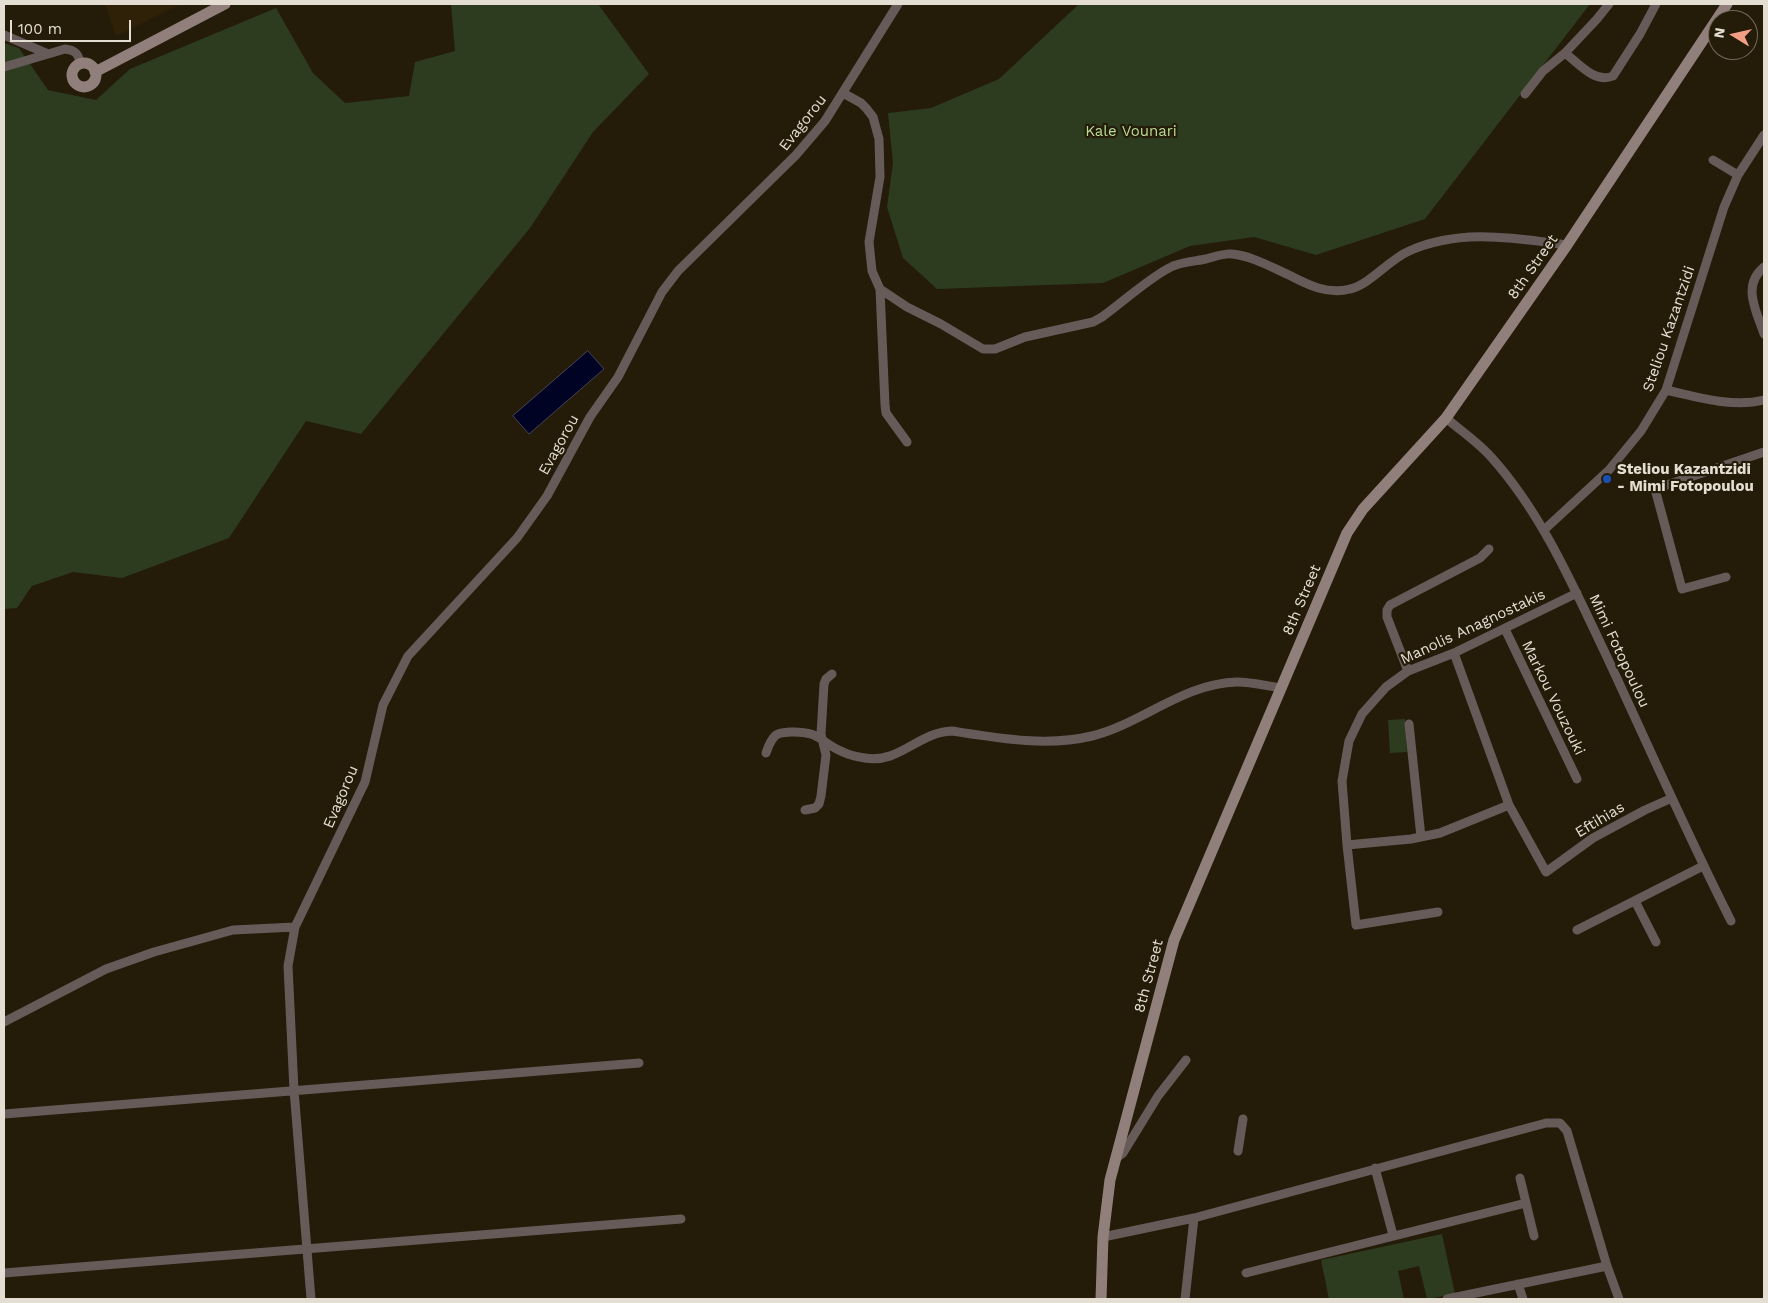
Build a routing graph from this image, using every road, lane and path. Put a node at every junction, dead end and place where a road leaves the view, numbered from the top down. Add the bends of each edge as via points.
1 (225, 4) edge
2 (898, 4) edge
3 (1609, 4) edge
4 (1656, 4) edge
5 (1727, 4) edge
6 (4, 35) edge
7 (1564, 52) junction
8 (48, 54) junction
9 (80, 64) junction
10 (4, 67) edge
11 (95, 72) junction
12 (842, 93) junction
13 (1525, 94) dead end
14 (1764, 135) edge
15 (1713, 160) dead end
16 (1738, 175) junction
17 (1567, 245) junction
18 (1764, 267) edge
19 (880, 289) junction
20 (1764, 332) edge
21 (1666, 390) junction
22 (1764, 400) edge
23 (1446, 418) junction
24 (907, 442) dead end
25 (1764, 452) edge
26 (1544, 530) junction
27 (1489, 549) dead end
28 (1726, 577) dead end
29 (1577, 594) junction
30 (1504, 629) junction
31 (1454, 653) junction
32 (1408, 671) junction
33 (832, 674) dead end
34 (1282, 688) junction
35 (1409, 724) dead end
36 (822, 738) junction
37 (766, 753) dead end
38 (1577, 779) dead end
39 (1672, 798) junction
40 (1509, 805) junction
41 (805, 810) dead end
42 (1421, 837) junction
43 (1347, 845) junction
44 (1703, 866) junction
45 (1636, 901) junction
46 (1438, 912) dead end
47 (1731, 920) dead end
48 (295, 928) junction
49 (1577, 930) dead end
50 (1656, 942) dead end
51 (4, 1022) edge
52 (1186, 1060) dead end
53 (639, 1063) dead end
54 (294, 1090) junction
55 (4, 1114) edge
56 (1243, 1119) dead end
57 (1238, 1151) dead end
58 (1116, 1158) junction
59 (1375, 1168) junction
60 (1520, 1178) dead end
61 (1526, 1203) junction
62 (1194, 1218) junction
63 (681, 1219) dead end
64 (1392, 1235) junction
65 (1534, 1236) dead end
66 (1103, 1237) junction
67 (308, 1248) junction
68 (1607, 1266) junction
69 (1246, 1272) dead end
70 (4, 1273) edge
71 (1518, 1284) junction
72 (311, 1299) edge
73 (1101, 1299) edge
74 (1185, 1299) edge
75 (1447, 1299) edge
76 (1523, 1299) edge
77 (1619, 1299) edge

1 - 11 street
2 - 12 street, Evagorou
3 - 7 street
4 - 7 street via 1613,76 1599,78
5 - 17 street, 8th Street
6 - 8 street
7 - 13 street
8 - 9 street via 73,50
8 - 10 street
9 - 11 street via 87,64
9 - 11 street via 72,74 73,81 79,86 93,83
12 - 19 street via 866,108 873,117 879,139 880,177 869,242 872,271
12 - 48 street, Evagorou via 825,121 796,155 678,271 662,292 618,377 590,417 547,496 516,538 408,656 383,705 365,782
14 - 16 street, Steliou Kazantzidi
15 - 16 street
16 - 21 street, Steliou Kazantzidi via 1724,207
17 - 19 street via 1464,237 1406,253 1360,286 1349,290 1314,287 1229,253 1163,272 1093,322 1025,336 989,350 979,348
17 - 23 street, 8th Street
18 - 20 street via 1753,283 1751,298
19 - 24 street via 884,405 886,413
21 - 22 street via 1721,402 1750,404
21 - 26 street, Steliou Kazantzidi via 1641,431 1609,470
23 - 26 street, Mimi Fotopoulou via 1491,457
23 - 34 street, 8th Street via 1363,509 1347,533
25 - 28 street via 1655,489 1682,589
26 - 29 street, Mimi Fotopoulou
27 - 32 street via 1480,558 1390,605 1387,617
29 - 30 street, Manolis Anagnostakis
29 - 39 street, Mimi Fotopoulou
30 - 31 street, Manolis Anagnostakis
30 - 38 street, Markou Vouzouki
31 - 32 street, Manolis Anagnostakis
31 - 40 street
32 - 43 street, Manolis Anagnostakis via 1386,687 1362,714 1349,741 1342,782
33 - 36 street via 824,684
34 - 36 street via 1244,682 1220,684 1193,692 1106,731 1073,739 1024,740 941,732 900,753 873,759 843,752
34 - 58 street, 8th Street via 1174,940
35 - 42 street
36 - 37 street via 812,733 782,733 776,735
36 - 41 street via 826,755 821,796 815,808
39 - 40 street, Eftihias via 1593,838 1546,872
39 - 44 street, Mimi Fotopoulou
40 - 42 street via 1440,833
42 - 43 street
43 - 46 street, Manolis Anagnostakis via 1356,925
44 - 45 street
44 - 47 street, Mimi Fotopoulou
45 - 49 street
45 - 50 street
48 - 51 street via 233,930 154,952 106,969
48 - 54 street, Evagorou via 288,966
52 - 58 street
53 - 54 street
54 - 55 street
54 - 67 street, Evagorou
56 - 57 street
58 - 66 street, 8th Street
59 - 62 street
59 - 64 street
59 - 68 street via 1546,1123 1560,1124 1567,1131
60 - 61 street
61 - 64 street
61 - 65 street
62 - 66 street
62 - 74 street
63 - 67 street
64 - 69 street
66 - 73 street, 8th Street
67 - 70 street
67 - 72 street, Evagorou
68 - 71 street
68 - 77 street
71 - 75 street
71 - 76 street

